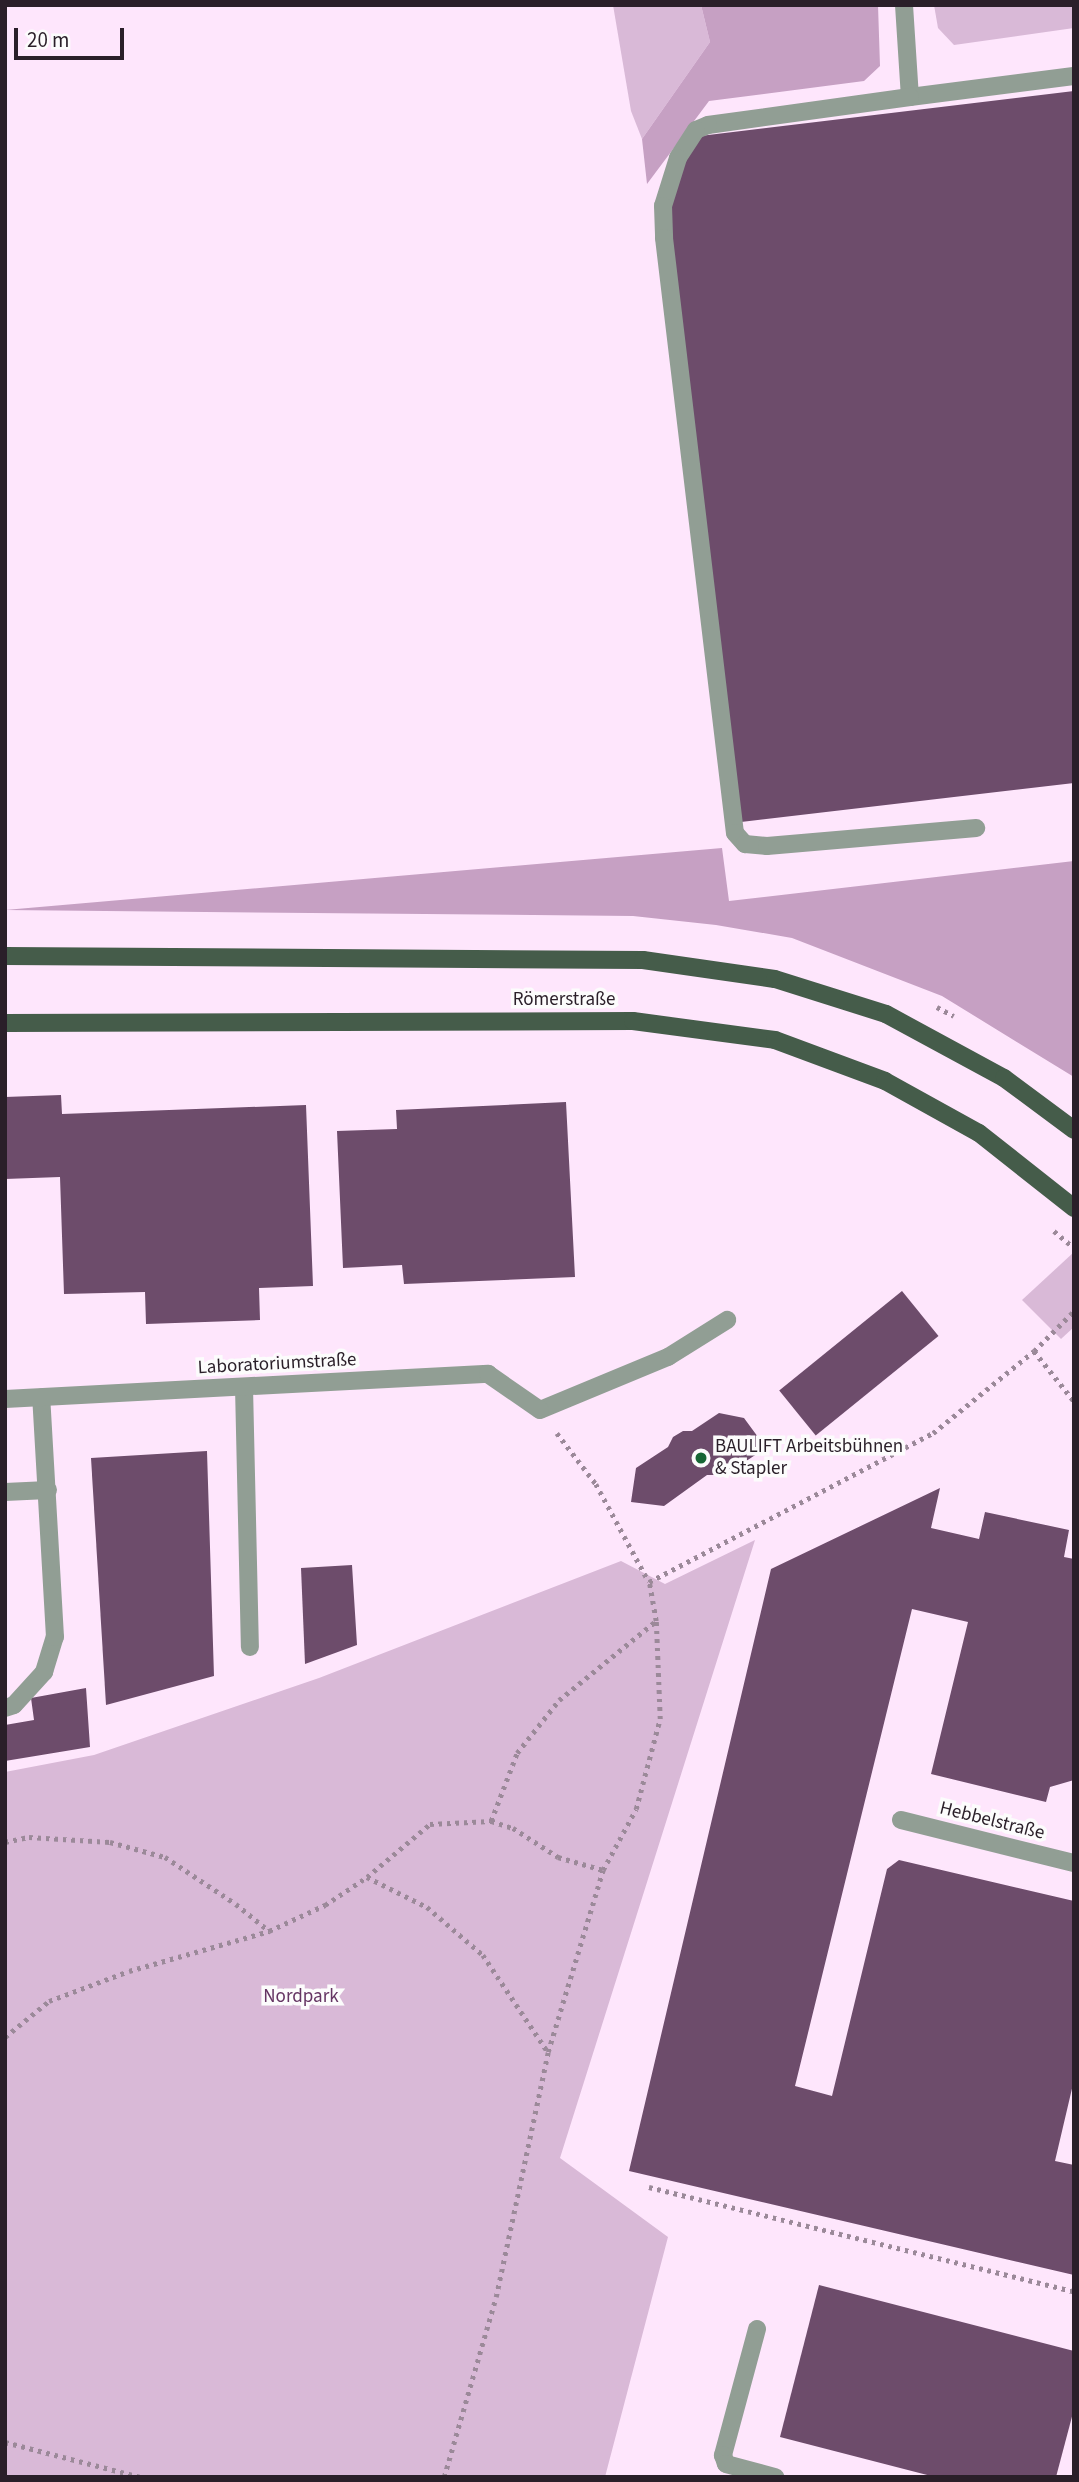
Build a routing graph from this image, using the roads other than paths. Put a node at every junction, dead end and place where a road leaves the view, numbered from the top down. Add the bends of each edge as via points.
1 (904, 5) edge
2 (1074, 76) edge
3 (910, 97) junction
4 (976, 828) dead end
5 (5, 956) edge
6 (5, 1023) edge
7 (1074, 1130) edge
8 (1074, 1208) edge
9 (727, 1320) dead end
10 (244, 1387) junction
11 (41, 1397) junction
12 (5, 1399) edge
13 (48, 1490) junction
14 (5, 1492) edge
15 (250, 1647) dead end
16 (5, 1707) edge
17 (901, 1820) dead end
18 (1074, 1863) edge
19 (757, 2329) dead end
20 (775, 2477) edge

1 - 3 street
2 - 3 street
3 - 4 street via 696,130 678,158 663,206 664,238 735,834 745,844 767,846
5 - 7 main road via 643,960 775,979 886,1014 1004,1078
6 - 8 main road, Römerstraße via 634,1021 775,1040 885,1081 967,1126
9 - 10 street, Laboratoriumstraße via 668,1357 540,1410 488,1374
10 - 11 street, Laboratoriumstraße
10 - 15 street
11 - 12 street, Laboratoriumstraße
11 - 13 street
13 - 14 street
13 - 16 street via 55,1637 44,1672 14,1705
17 - 18 street, Hebbelstraße
19 - 20 street via 723,2455 726,2464

